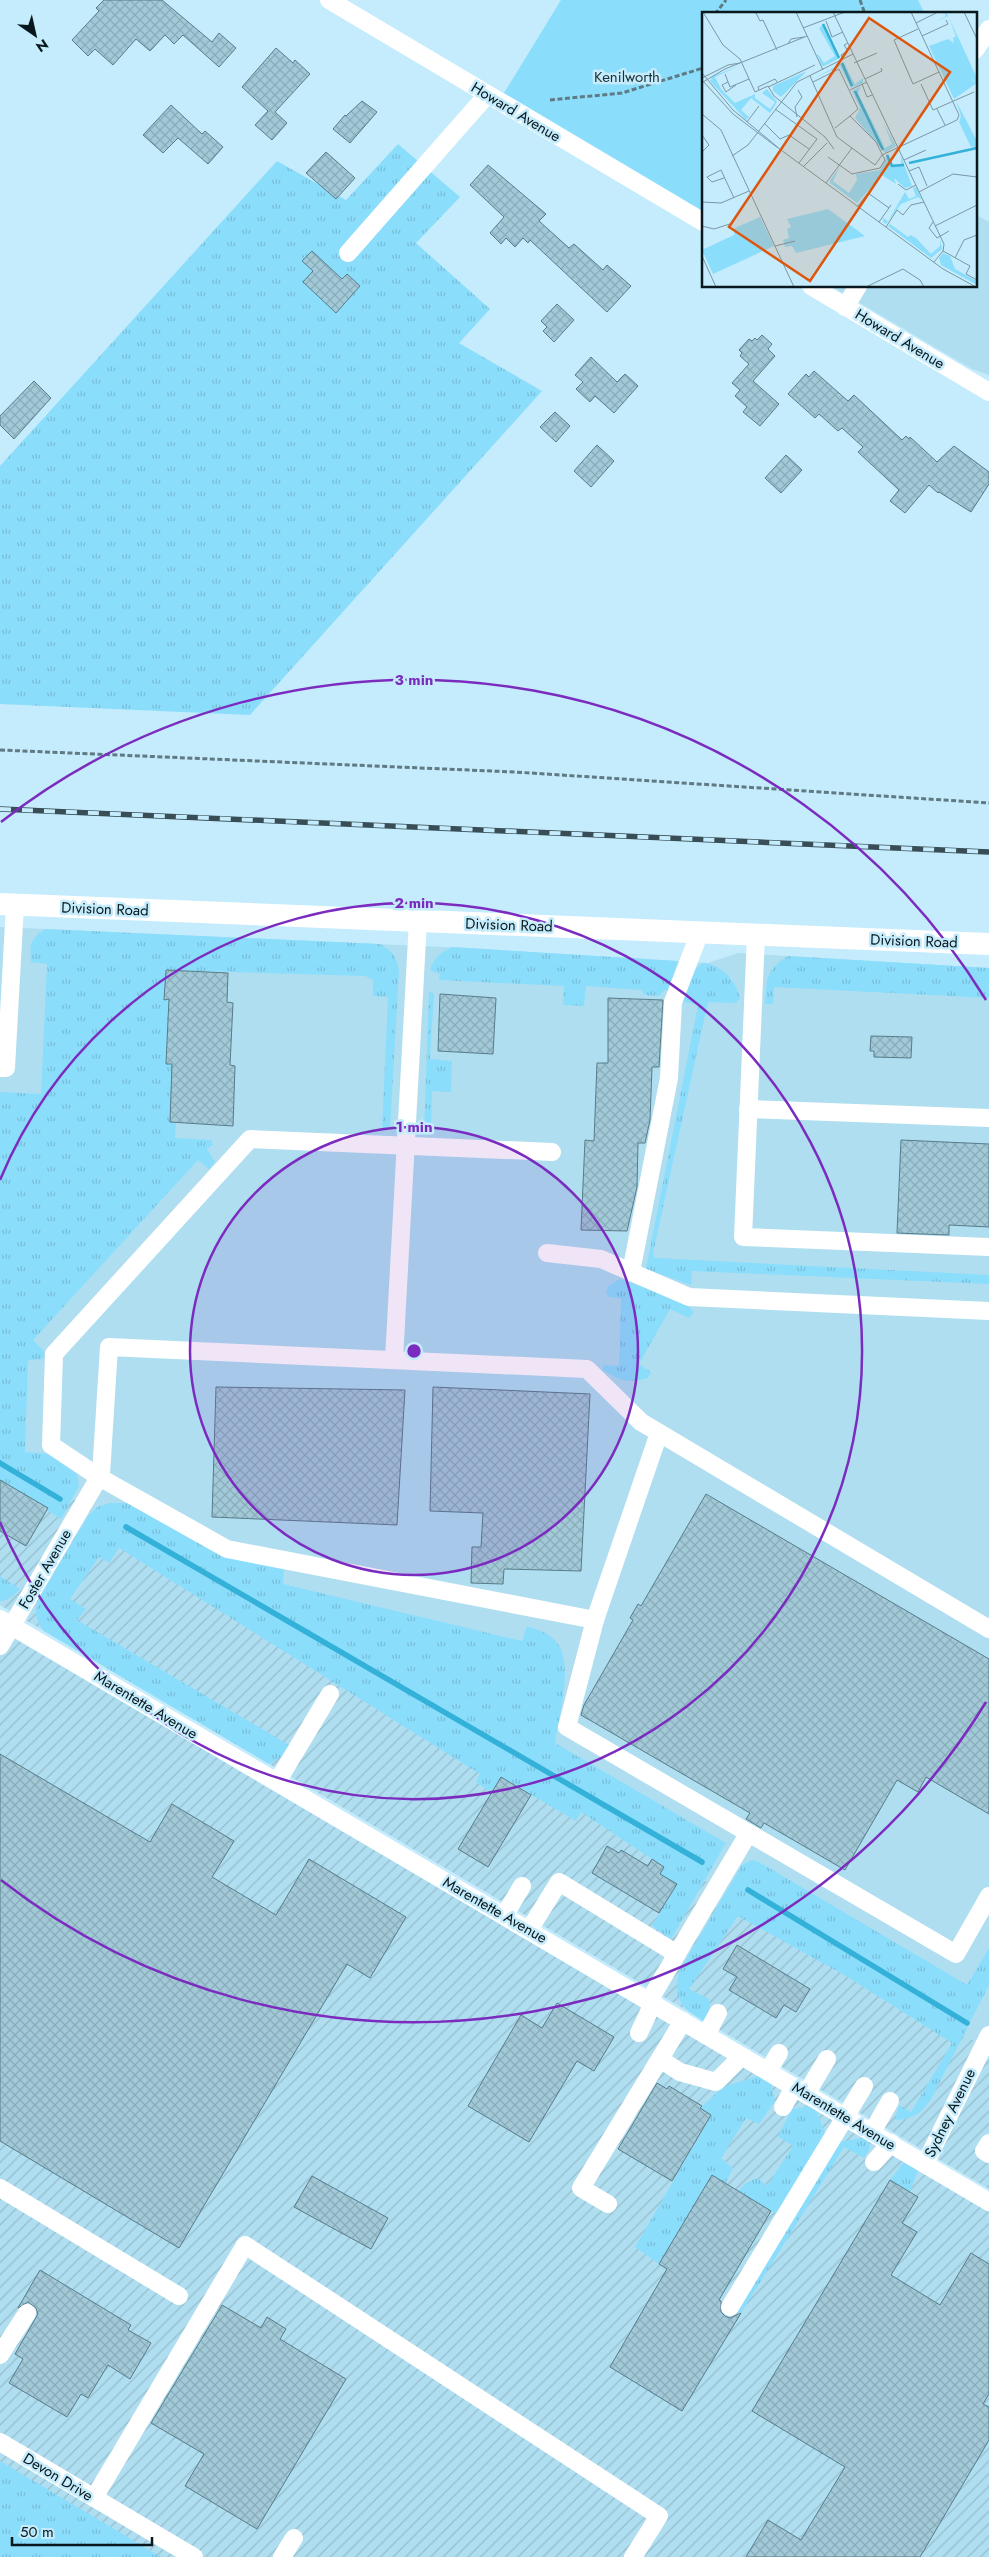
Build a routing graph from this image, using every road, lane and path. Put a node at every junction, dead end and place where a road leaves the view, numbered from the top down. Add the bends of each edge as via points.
1 (329, 0) edge
2 (726, 0) edge
3 (860, 0) edge
4 (717, 12) edge
5 (864, 12) edge
6 (989, 29) edge
7 (976, 48) edge
8 (702, 68) edge
9 (486, 95) junction
10 (550, 100) dead end
11 (702, 221) edge
12 (348, 253) dead end
13 (814, 288) edge
14 (857, 288) edge
15 (846, 307) junction
16 (989, 392) edge
17 (0, 750) edge
18 (989, 803) edge
19 (8, 905) edge
20 (418, 921) junction
21 (700, 932) junction
22 (756, 935) junction
23 (989, 944) edge
24 (0, 1068) edge
25 (748, 1109) junction
26 (989, 1118) edge
27 (406, 1145) junction
28 (552, 1152) dead end
29 (989, 1247) edge
30 (547, 1253) dead end
31 (631, 1272) junction
32 (989, 1311) edge
33 (394, 1360) junction
34 (659, 1433) junction
35 (99, 1478) junction
36 (596, 1620) junction
37 (6, 1622) edge
38 (989, 1629) edge
39 (0, 1646) edge
40 (330, 1694) dead end
41 (277, 1782) junction
42 (748, 1834) junction
43 (522, 1886) dead end
44 (989, 1896) edge
45 (504, 1916) junction
46 (529, 1930) junction
47 (677, 1954) junction
48 (651, 2002) junction
49 (718, 2012) dead end
50 (683, 2021) junction
51 (639, 2033) dead end
52 (706, 2035) junction
53 (989, 2035) edge
54 (780, 2053) dead end
55 (742, 2056) junction
56 (660, 2059) junction
57 (827, 2059) dead end
58 (983, 2062) edge
59 (768, 2071) junction
60 (864, 2086) dead end
61 (800, 2090) junction
62 (890, 2101) dead end
63 (784, 2108) dead end
64 (845, 2116) junction
65 (872, 2132) junction
66 (989, 2142) edge
67 (890, 2143) junction
68 (989, 2154) edge
69 (874, 2162) dead end
70 (925, 2164) junction
71 (0, 2188) edge
72 (989, 2202) edge
73 (608, 2204) dead end
74 (179, 2296) dead end
75 (730, 2307) dead end
76 (27, 2313) dead end
77 (0, 2355) edge
78 (0, 2442) edge
79 (94, 2498) junction
80 (294, 2538) dead end
81 (194, 2557) edge
82 (282, 2557) edge
83 (633, 2557) edge

1 - 9 street, Howard Avenue
2 - 4 path
3 - 5 path
6 - 7 street
8 - 10 path via 622,93
9 - 11 street, Howard Avenue
9 - 12 street
13 - 15 street, Howard Avenue
14 - 15 street
15 - 16 street, Howard Avenue
17 - 18 path via 515,772
19 - 20 main road, Division Road
19 - 24 street via 6,1068
20 - 21 main road, Division Road
20 - 27 street
21 - 22 main road, Division Road
21 - 31 street via 674,1002 669,1078
22 - 23 main road, Division Road
22 - 25 street
25 - 26 street
25 - 29 street via 743,1237
27 - 28 street
27 - 33 street
27 - 35 street via 250,1139 54,1354 50,1445
30 - 31 street via 601,1259
31 - 32 street via 689,1297
33 - 34 street via 587,1369 641,1422
33 - 35 street via 109,1347
34 - 36 street
34 - 38 street
35 - 36 street via 227,1549
35 - 37 street, Foster Avenue
36 - 42 street via 566,1727
37 - 39 street, Foster Avenue
37 - 41 street, Marentette Avenue
40 - 41 street
41 - 45 street, Marentette Avenue
42 - 44 street via 956,1954
42 - 47 street
43 - 45 street
45 - 46 street, Marentette Avenue
46 - 47 street via 559,1882
46 - 48 street, Marentette Avenue
47 - 48 street
48 - 50 street, Marentette Avenue
48 - 51 street
49 - 52 street
50 - 52 street, Marentette Avenue
50 - 56 street
52 - 55 street, Marentette Avenue
53 - 58 street, Sydney Avenue
54 - 59 street
55 - 56 street via 716,2082 680,2072
55 - 59 street, Marentette Avenue
56 - 73 street via 581,2188
57 - 61 street
58 - 70 street, Sydney Avenue
59 - 61 street, Marentette Avenue
60 - 64 street
61 - 63 street
61 - 64 street, Marentette Avenue
62 - 65 street
64 - 65 street, Marentette Avenue
64 - 75 street
65 - 67 street, Marentette Avenue
66 - 68 street via 984,2151
67 - 69 street
67 - 70 street, Marentette Avenue
70 - 72 street, Marentette Avenue
71 - 74 street
76 - 77 street
78 - 79 street, Devon Drive
79 - 81 street, Devon Drive
79 - 83 street via 244,2245 659,2516
80 - 82 street

